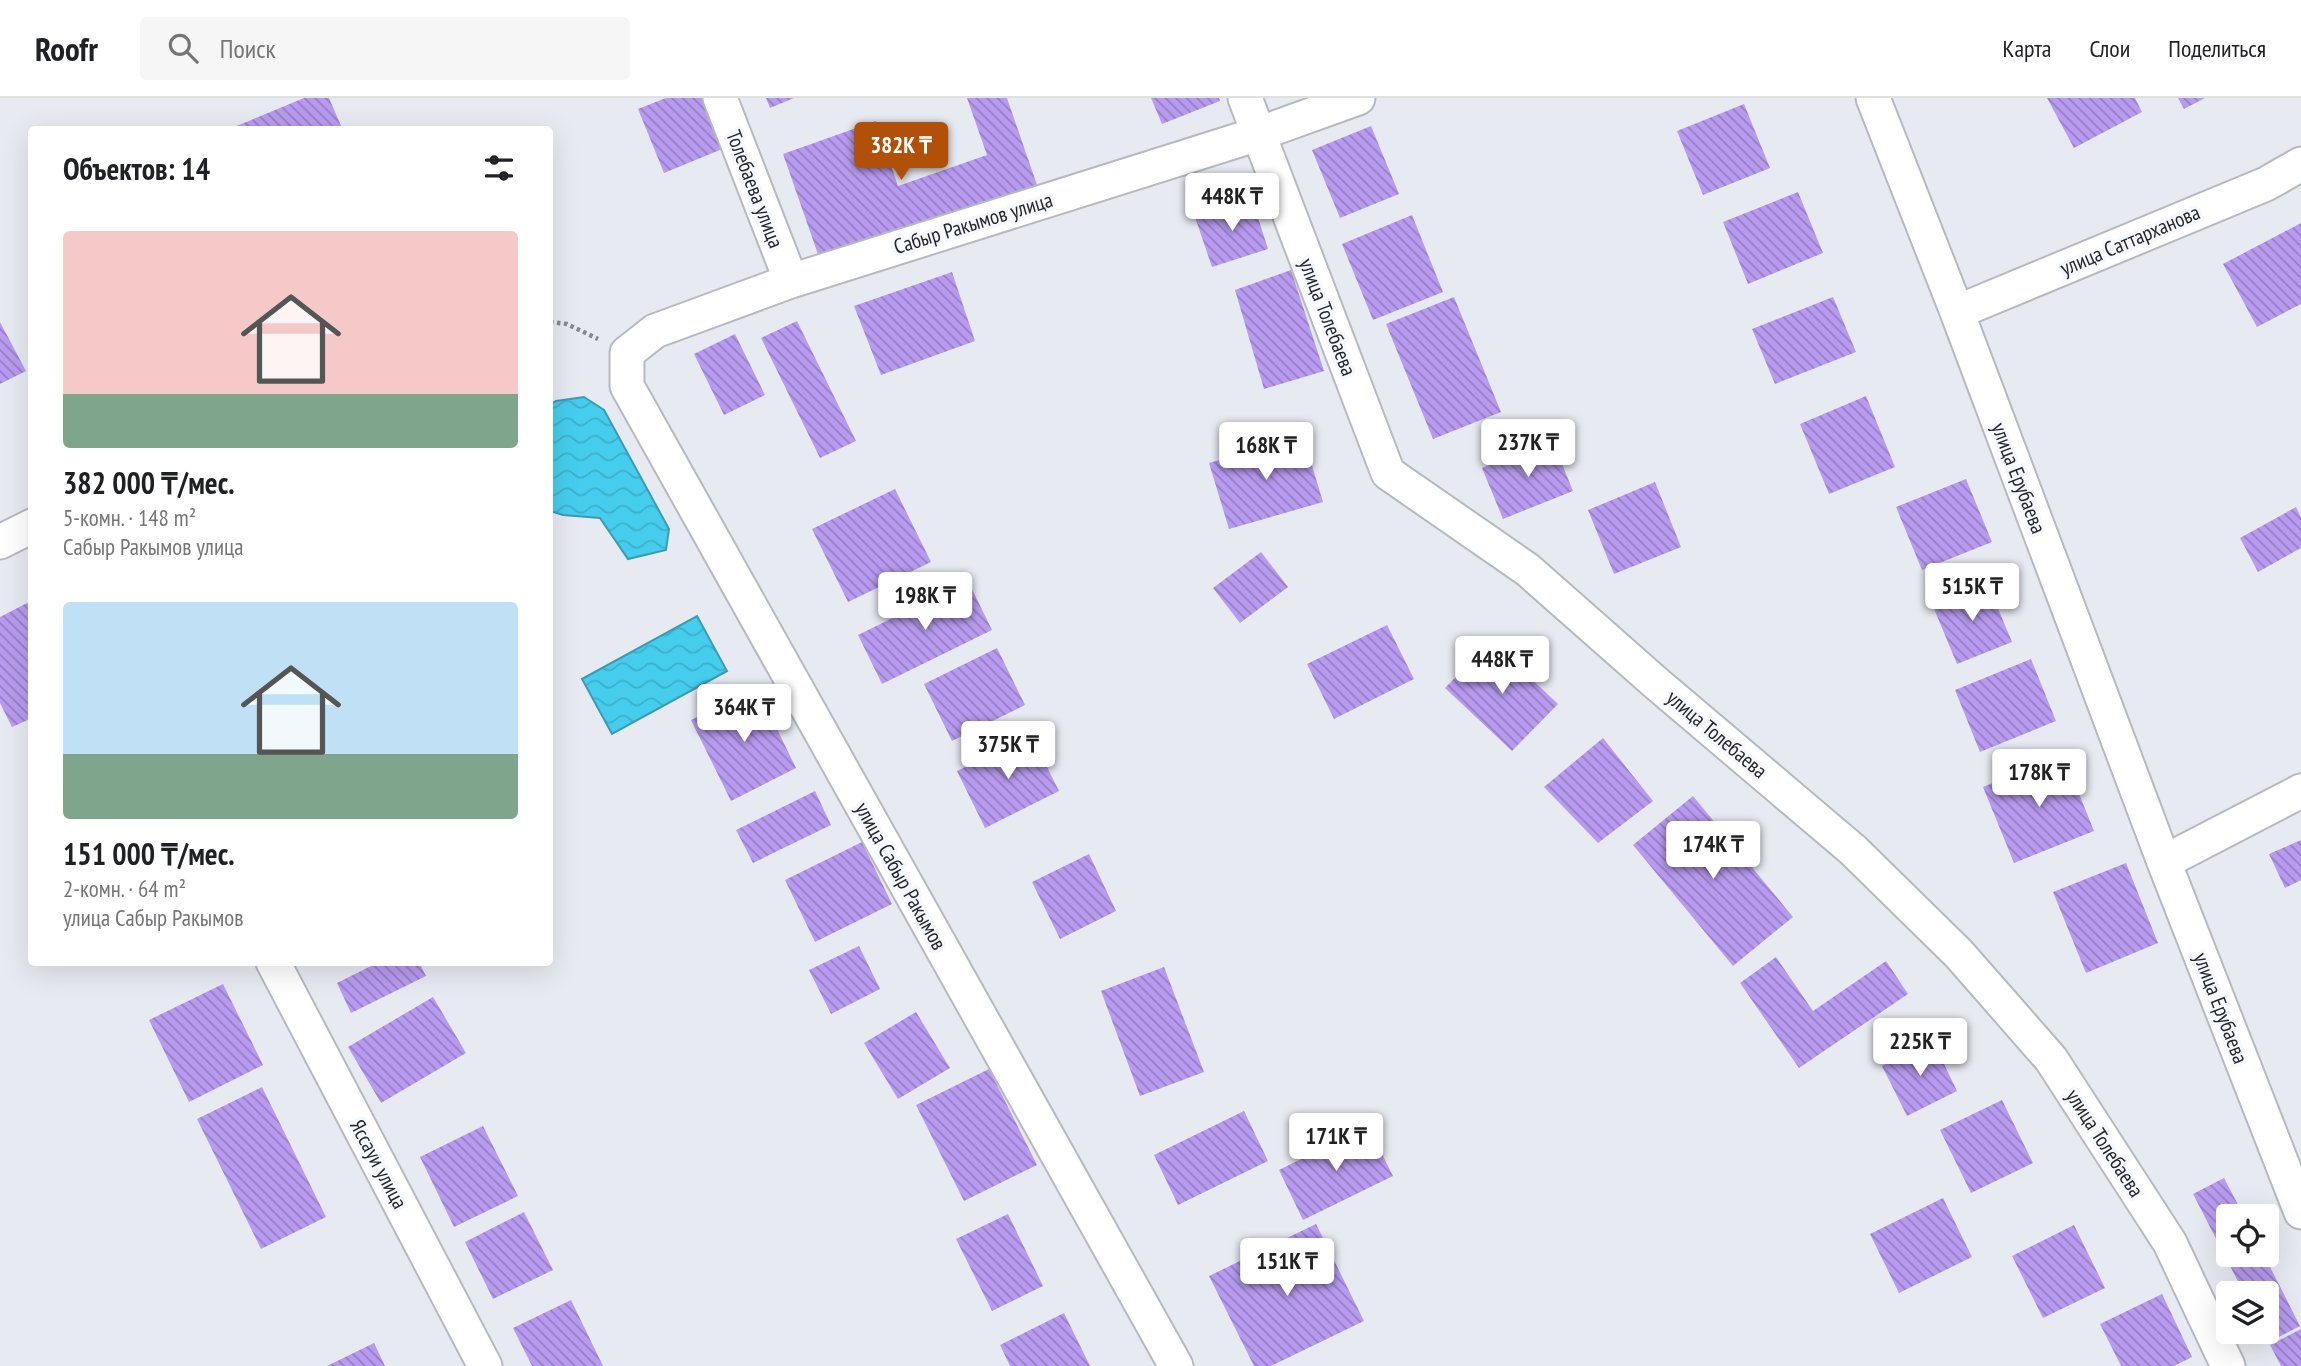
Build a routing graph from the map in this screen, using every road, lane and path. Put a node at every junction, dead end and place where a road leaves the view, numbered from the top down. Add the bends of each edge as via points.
1 (720, 98) edge
2 (1245, 98) edge
3 (1357, 98) edge
4 (1873, 98) edge
5 (1258, 134) junction
6 (2301, 164) edge
7 (791, 281) junction
8 (1957, 312) junction
9 (553, 322) edge
10 (627, 353) junction
11 (28, 528) edge
12 (0, 542) edge
13 (2301, 791) edge
14 (2164, 862) junction
15 (275, 966) edge
16 (2301, 1212) edge
17 (485, 1366) edge
18 (1176, 1366) edge
19 (2228, 1366) edge

1 - 7 street, Толебаева улица
2 - 5 street, улица Толебаева
3 - 5 street, Сабыр Ракымов улица
4 - 8 street, улица Ерубаева
5 - 7 street, Сабыр Ракымов улица
5 - 19 street, улица Толебаева via 1388,473 1528,570 1853,850 1959,954 2058,1071 2169,1243
6 - 8 street, улица Саттарханова via 2266,184
7 - 10 street, Сабыр Ракымов улица via 655,331
8 - 14 street, улица Ерубаева
9 - 10 path
10 - 18 street, улица Сабыр Ракымов via 627,386
11 - 12 street
13 - 14 street
14 - 16 street, улица Ерубаева
15 - 17 street, Яссауи улица

